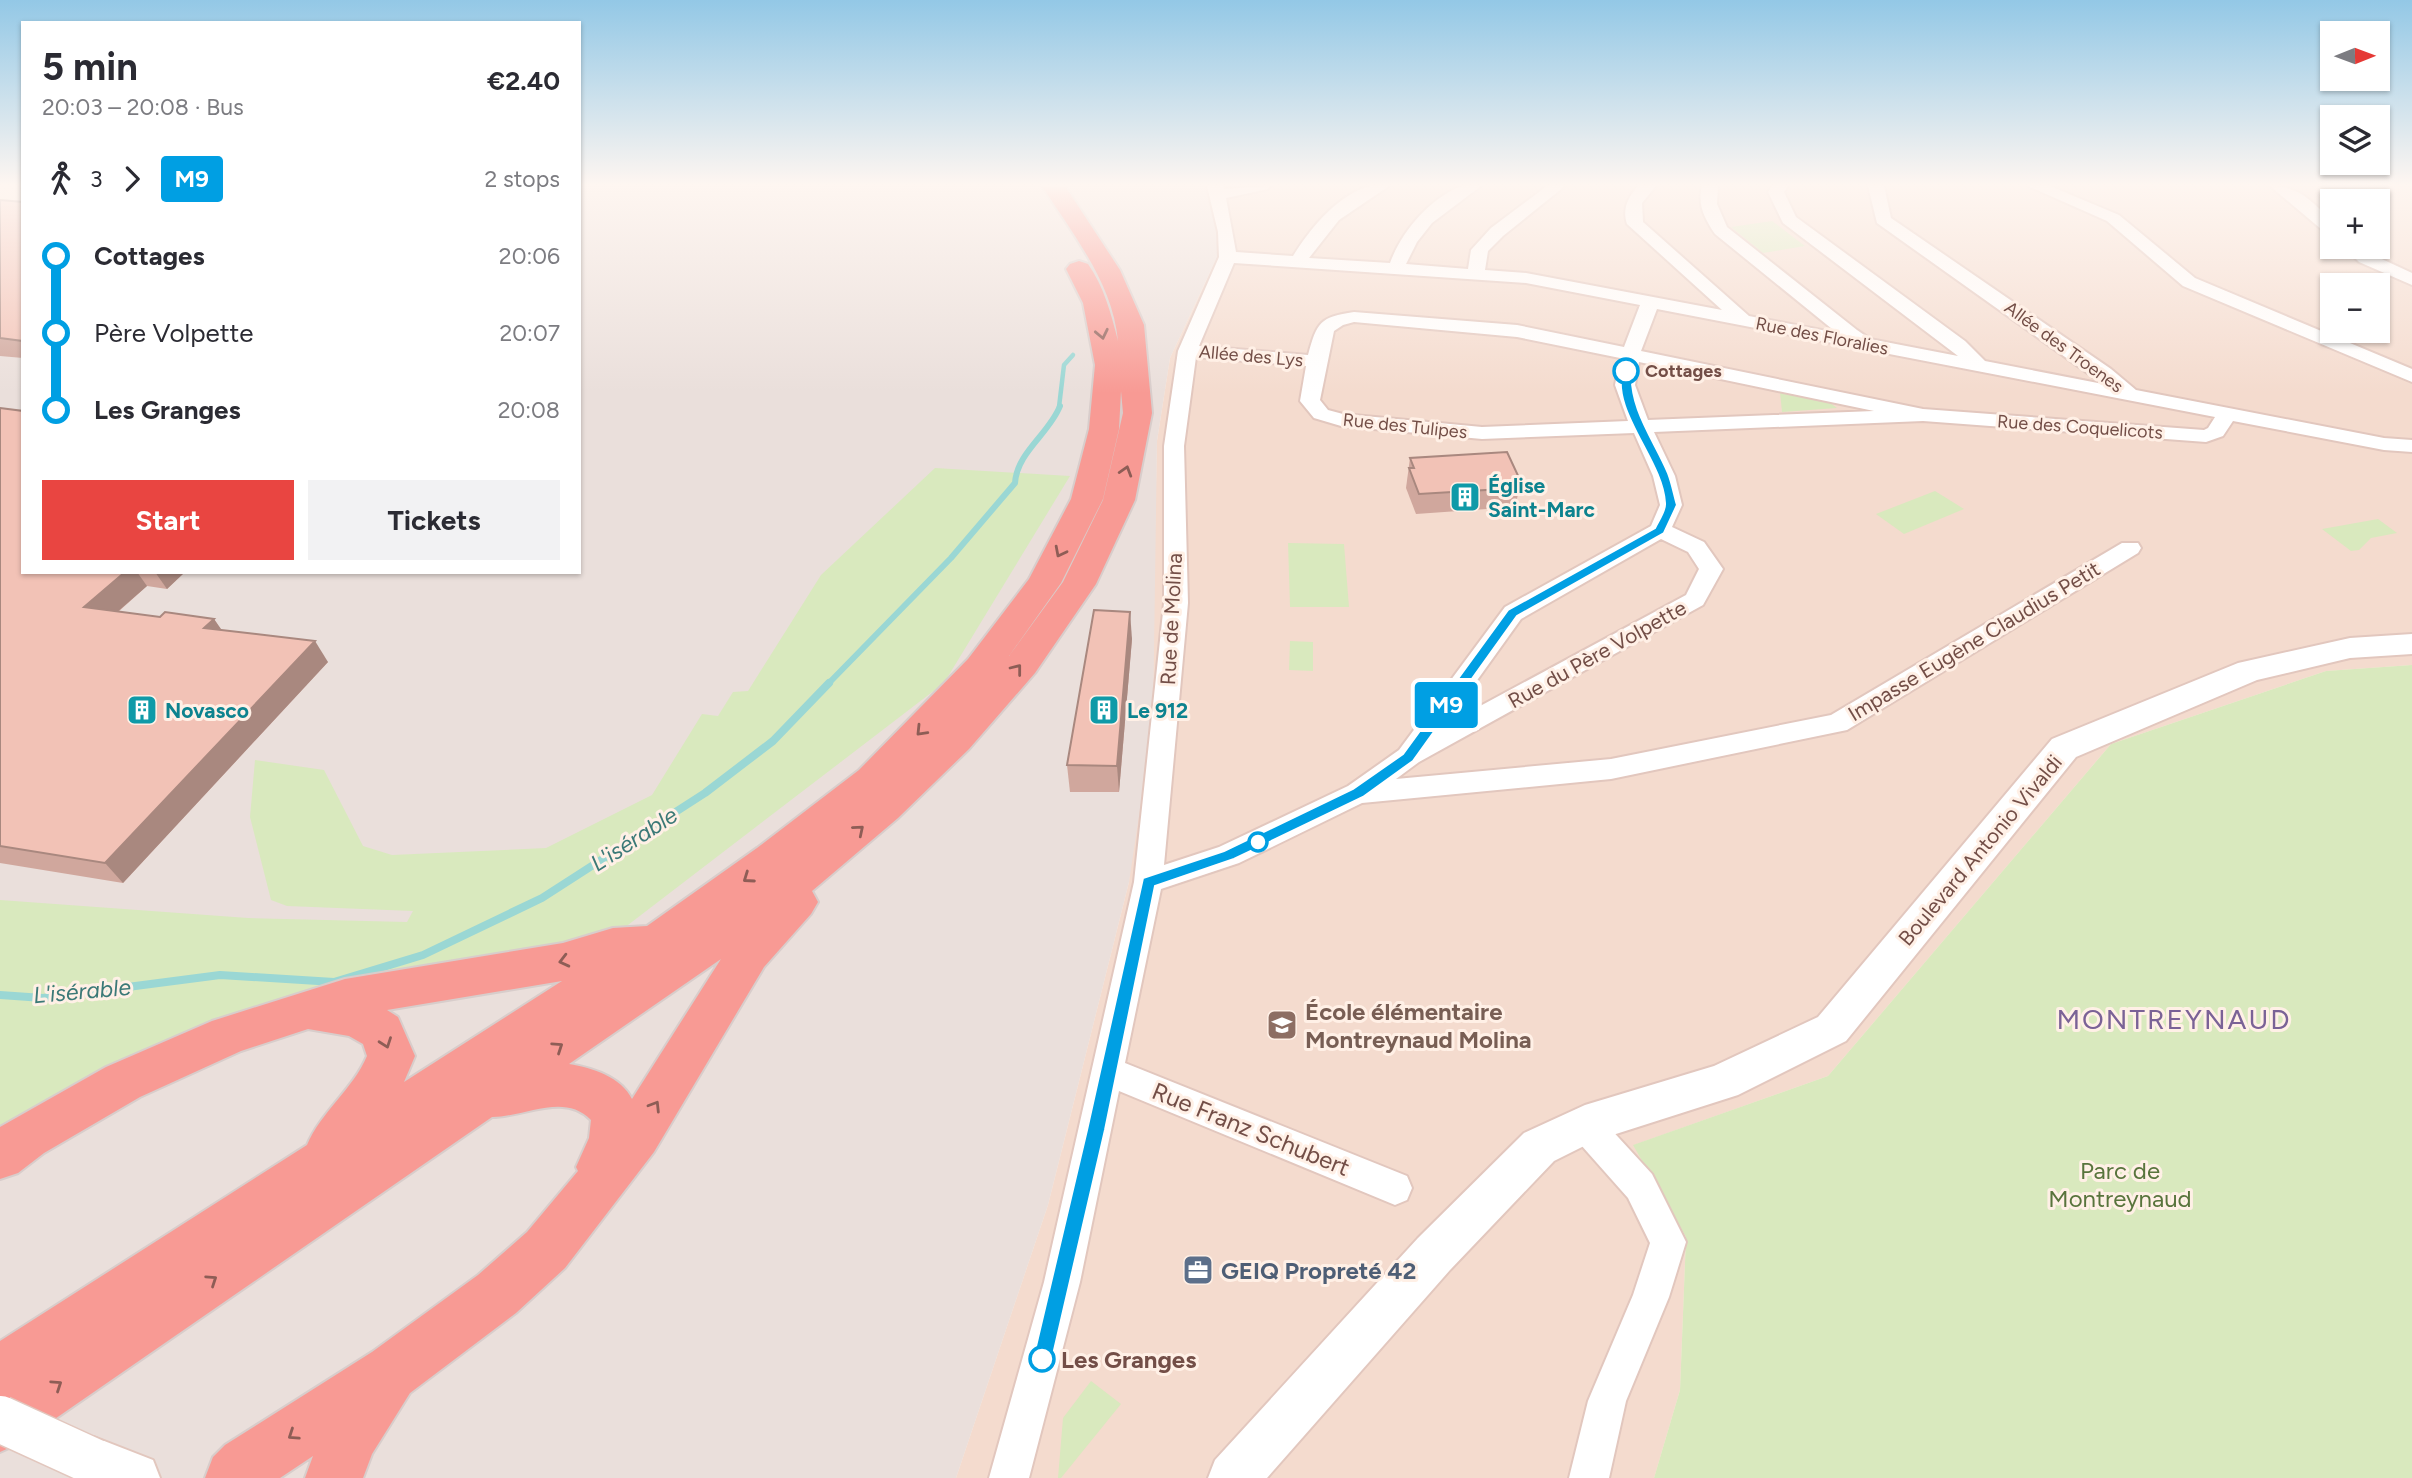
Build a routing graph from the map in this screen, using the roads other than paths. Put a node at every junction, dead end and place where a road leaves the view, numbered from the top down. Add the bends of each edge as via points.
1 (1071, 255) edge
2 (1097, 255) edge
3 (1303, 255) edge
4 (1403, 255) edge
5 (1479, 255) edge
6 (1670, 255) edge
7 (1752, 255) edge
8 (1836, 255) edge
9 (1934, 255) edge
10 (2157, 255) edge
11 (1228, 257) joint
12 (2367, 259) edge
13 (1298, 262) junction
14 (1396, 269) junction
15 (1476, 274) junction
16 (2412, 280) edge
17 (1651, 302) junction
18 (1744, 321) junction
19 (1874, 346) junction
20 (1187, 351) junction
21 (1630, 356) junction
22 (1315, 361) junction
23 (1979, 366) junction
24 (2412, 376) edge
25 (2135, 398) junction
26 (1923, 415) junction
27 (2226, 415) junction
28 (1640, 425) junction
29 (2384, 444) junction
30 (2412, 446) edge
31 (2412, 457) edge
32 (1660, 530) junction
33 (2130, 548) dead end
34 (2412, 644) edge
35 (1408, 758) junction
36 (1358, 793) junction
37 (806, 873) junction
38 (1148, 882) junction
39 (654, 944) junction
40 (306, 1010) junction
41 (1107, 1071) junction
42 (481, 1098) junction
43 (1585, 1125) junction
44 (0, 1156) edge
45 (313, 1170) junction
46 (1395, 1188) dead end
47 (587, 1201) junction
48 (392, 1373) junction
49 (0, 1374) edge
50 (0, 1421) edge
51 (110, 1473) edge
52 (234, 1478) edge
53 (334, 1478) edge
54 (1009, 1478) edge
55 (1233, 1478) edge
56 (1589, 1478) edge

1 -> 39 highway via 1096,303 1109,365 1104,429 1087,499 1044,583 981,668 873,780
37 -> 2 highway via 902,793 973,721 1042,637 1110,519 1130,459 1137,393 1126,312
3 - 13 street
4 - 14 street
5 - 15 street
6 - 18 street
7 - 19 street via 1850,334
8 - 23 street via 1958,345
9 - 25 street, Allée des Troenes
10 - 24 street via 2189,282
11 - 13 street, Rue des Floralies
11 - 20 street, Rue de Molina
12 - 16 street
13 - 14 street, Rue des Floralies
14 - 15 street, Rue des Floralies
15 - 17 street, Rue des Floralies via 1526,278
17 - 18 street, Rue des Floralies
17 - 21 street
18 - 19 street, Rue des Floralies
19 - 23 street, Rue des Floralies
20 - 22 street, Allée des Lys
20 - 38 street, Rue de Molina via 1174,446 1176,603
21 - 22 street, Rue des Tulipes via 1517,331 1354,317 1325,328
21 - 26 street, Rue des Coquelicots
21 - 28 street via 1625,385
22 - 28 street, Rue des Tulipes via 1310,401 1329,417 1482,433
23 - 25 street, Rue des Floralies
25 - 27 street, Rue des Floralies
26 - 27 street, Rue des Coquelicots via 2206,436 2217,432
26 - 28 street, Rue des Coquelicots
27 - 29 street, Rue des Floralies
28 - 32 street via 1664,476 1671,505
29 - 30 street, Rue des Floralies
29 - 31 street
32 - 35 street, Rue du Père Volpette via 1513,613
32 - 35 street, Rue du Père Volpette via 1696,547 1711,569 1695,600
33 - 36 street, Impasse Eugène Claudius Petit via 1838,723 1611,769
34 - 43 street, Boulevard Antonio Vivaldi via 2350,648 2249,671 2064,748 1832,1028 1723,1082
35 - 36 street, Rue du Père Volpette
36 - 38 street, Rue du Père Volpette via 1229,855
42 -> 37 highway via 672,971
47 -> 37 highway via 637,1136 748,954 800,898
38 - 41 street, Rue de Molina
39 -> 40 highway via 612,946 563,962 345,998
39 - 45 highway
40 - 44 highway via 229,1035 146,1070
40 -> 45 highway via 357,1017 382,1031 391,1056 379,1084
41 - 46 street, Rue Franz Schubert
41 - 54 street, Rue de Molina via 1062,1282
42 - 47 highway via 566,1085 607,1101 616,1118 612,1142
50 -> 42 highway
43 - 55 street, Boulevard Antonio Vivaldi via 1539,1147 1434,1254
43 - 56 street via 1640,1186 1668,1242 1651,1297 1607,1401
45 - 49 highway
47 - 48 highway via 546,1250 497,1294
48 -> 52 highway
48 - 53 highway via 349,1437
50 - 51 street, bridge

